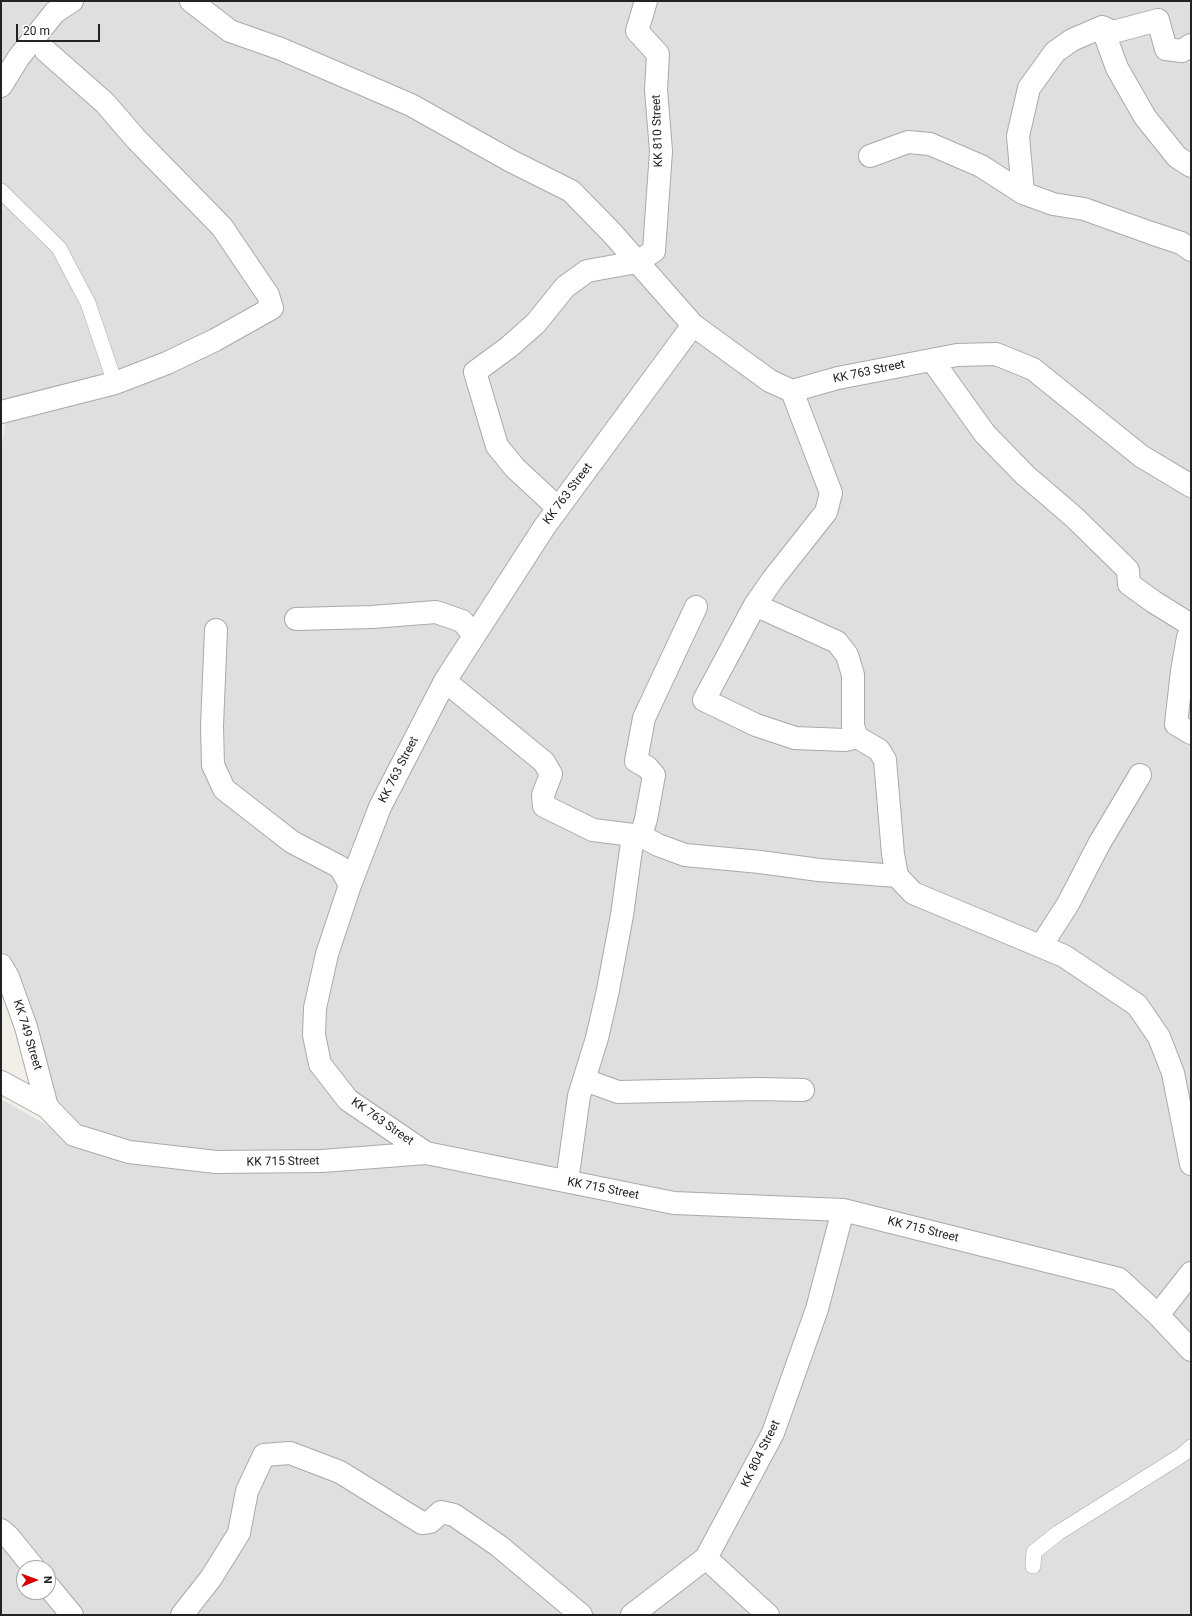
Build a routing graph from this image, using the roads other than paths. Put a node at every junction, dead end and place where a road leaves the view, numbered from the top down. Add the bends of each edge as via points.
1 (72, 1) edge
2 (191, 1) edge
3 (646, 1) edge
4 (1102, 27) junction
5 (1191, 45) edge
6 (46, 51) dead end
7 (1, 86) edge
8 (870, 156) dead end
9 (1191, 166) edge
10 (1, 191) edge
11 (1023, 193) junction
12 (1191, 250) edge
13 (637, 262) junction
14 (693, 325) junction
15 (932, 360) junction
16 (114, 383) junction
17 (792, 391) junction
18 (1, 412) edge
19 (1191, 486) edge
20 (558, 508) junction
21 (755, 605) junction
22 (696, 607) dead end
23 (296, 619) dead end
24 (1191, 625) edge
25 (216, 630) dead end
26 (1191, 632) edge
27 (474, 635) junction
28 (445, 680) junction
29 (1191, 733) edge
30 (857, 737) junction
31 (1140, 775) dead end
32 (637, 836) junction
33 (897, 876) junction
34 (350, 885) junction
35 (1041, 946) junction
36 (1, 965) edge
37 (585, 1080) junction
38 (1, 1082) edge
39 (803, 1090) dead end
40 (47, 1107) junction
41 (1188, 1135) edge
42 (426, 1153) junction
43 (1191, 1164) edge
44 (567, 1182) junction
45 (843, 1210) junction
46 (1191, 1273) edge
47 (1158, 1315) junction
48 (1191, 1350) edge
49 (1191, 1447) edge
50 (1, 1530) edge
51 (706, 1558) junction
52 (28, 1560) edge
53 (1033, 1566) dead end
54 (56, 1596) edge
55 (72, 1615) edge
56 (182, 1615) edge
57 (581, 1615) edge
58 (632, 1615) edge
59 (768, 1615) edge

1 - 7 street via 55,12 19,57
2 - 13 street via 230,31 281,49 411,105 571,191
3 - 13 street, KK 810 Street via 637,31 658,54 656,90 661,151 654,251
4 - 5 street via 1113,32 1158,20 1166,49 1182,51
4 - 9 street via 1117,68 1145,117 1177,157
4 - 11 street via 1072,40 1054,52 1030,88 1018,136
6 - 16 street via 105,103 136,139 222,226 268,295 272,308 174,360
8 - 11 street via 908,142 930,144 981,166
10 - 16 lane via 59,248 88,303
11 - 12 street via 1053,204 1084,209 1181,243
13 - 14 street
13 - 20 street via 587,271 565,287 536,323 475,372 498,446 515,468
14 - 17 street via 770,381
14 - 20 street, KK 763 Street
15 - 17 street, KK 763 Street via 838,378
15 - 19 street, KK 763 Street via 957,355 996,354 1032,369 1141,456
15 - 24 street via 985,434 1128,570 1129,584
16 - 18 street
17 - 21 street via 831,493 826,512
20 - 27 street, KK 763 Street
21 - 30 street via 838,642 847,655 853,675 853,726
21 - 30 street via 704,700 756,725 795,738 845,740
22 - 32 street via 644,718 636,761 647,767 654,775 646,819
23 - 27 street via 436,612 462,621
25 - 34 street via 213,765 224,789 292,842 340,867
26 - 29 street via 1182,672 1176,724
27 - 28 street, KK 763 Street
28 - 32 street via 544,762 551,774 543,795 544,806 593,830
28 - 34 street, KK 763 Street via 380,807
30 - 33 street via 879,750 885,760
31 - 35 street via 1099,844 1068,904
32 - 33 street via 685,855
32 - 37 street via 608,990
33 - 35 street via 913,893
34 - 42 street, KK 763 Street via 327,954 315,1008 314,1035 320,1064 348,1100
35 - 41 street via 1064,956 1137,1005 1160,1037 1173,1073
36 - 40 street, KK 749 Street via 26,1026
37 - 39 street via 618,1092
37 - 44 street via 579,1096
38 - 40 street, KK 715 Street
40 - 42 street, KK 715 Street via 74,1135 129,1152 216,1162 322,1161
41 - 43 street
42 - 44 street, KK 715 Street
44 - 45 street, KK 715 Street via 674,1203
45 - 47 street, KK 715 Street via 1119,1279
45 - 51 street, KK 804 Street via 817,1309 773,1433
46 - 47 street
47 - 48 street, KK 715 Street
49 - 53 lane via 1058,1533 1034,1552
50 - 52 street
51 - 58 street, KK 804 Street
51 - 59 street
54 - 55 street
56 - 57 street via 212,1578 239,1533 247,1491 264,1455 290,1453 340,1472 422,1523 430,1522 441,1512 454,1515 499,1546

